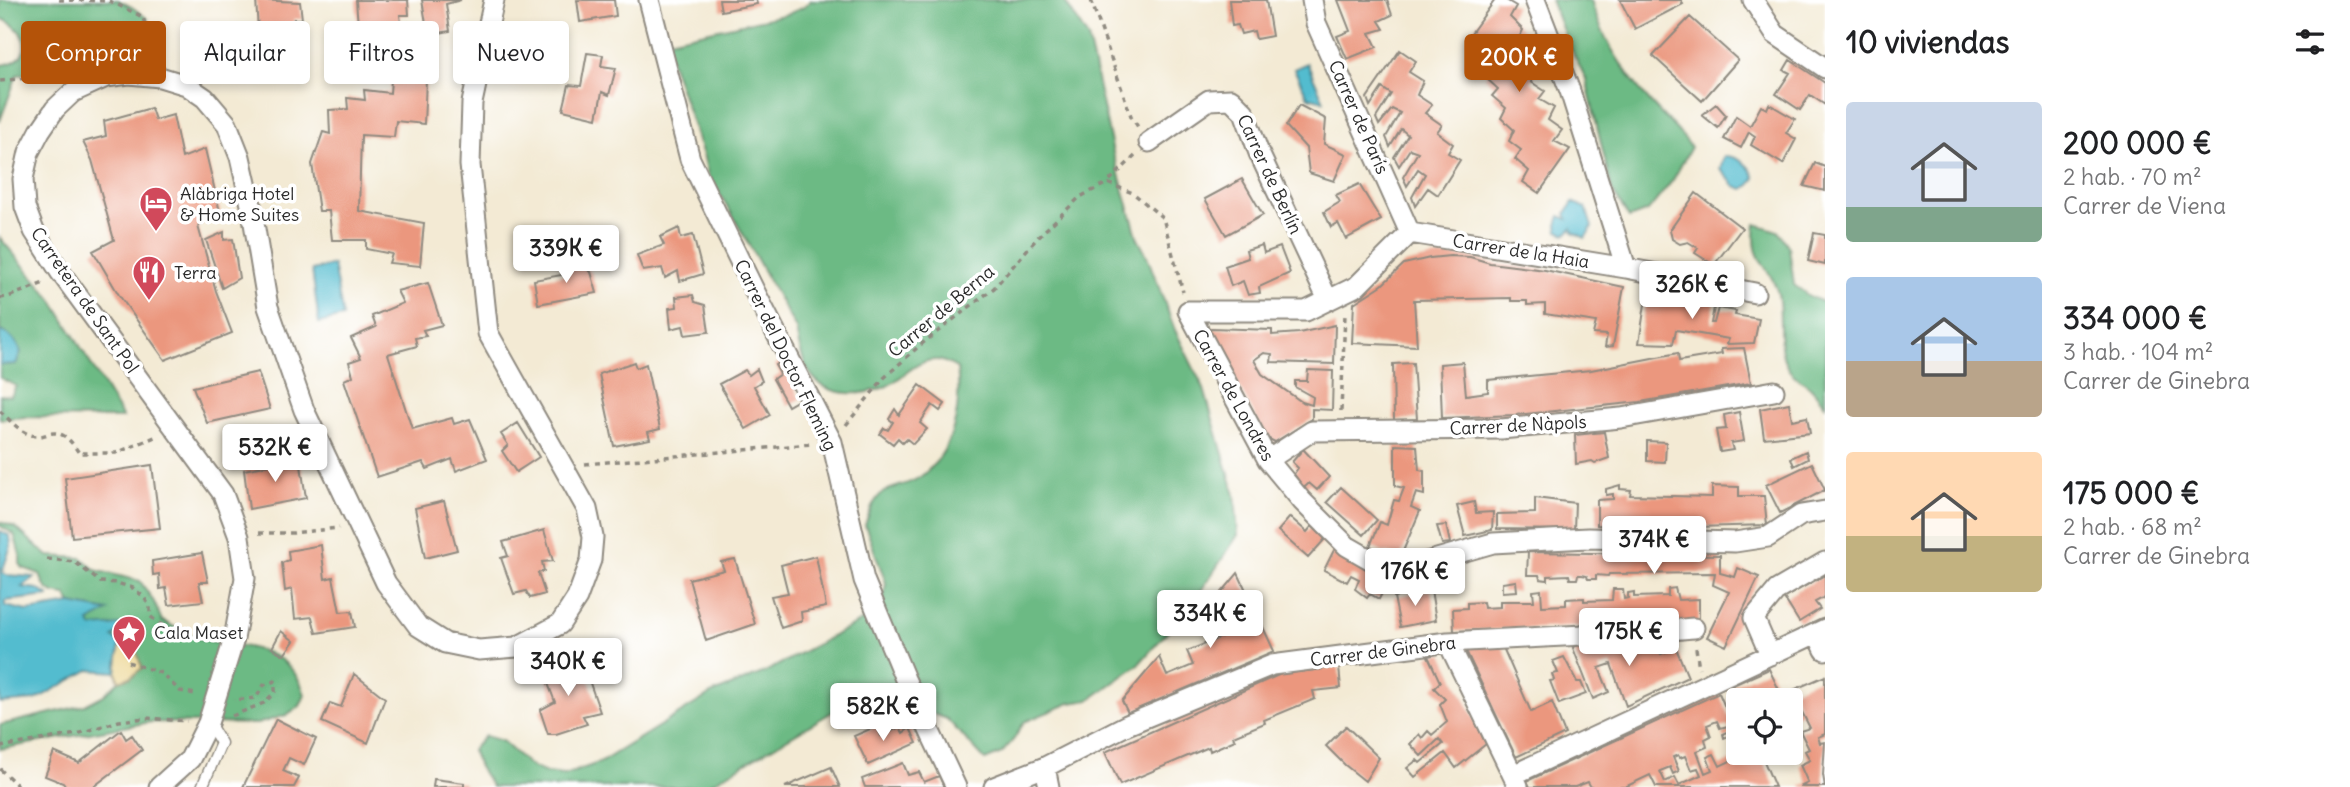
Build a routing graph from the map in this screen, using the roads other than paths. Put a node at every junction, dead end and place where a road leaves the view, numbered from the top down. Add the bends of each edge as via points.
1 (494, 0) edge
2 (649, 0) edge
3 (1312, 0) edge
4 (1535, 0) edge
5 (1753, 0) edge
6 (1825, 68) edge
7 (1149, 142) dead end
8 (1410, 233) junction
9 (1626, 268) junction
10 (1755, 293) dead end
11 (1337, 296) junction
12 (1774, 391) dead end
13 (1268, 460) junction
14 (1825, 511) edge
15 (1825, 562) edge
16 (1694, 628) road end
17 (1823, 637) edge
18 (1448, 642) junction
19 (1770, 655) junction
20 (203, 722) junction
21 (1045, 767) junction
22 (1516, 781) edge
23 (159, 787) edge
24 (202, 787) edge
25 (956, 787) edge
26 (994, 787) edge
27 (1049, 787) edge

1 - 20 street, Carretera de Sant Pol, bridge via 472,103 470,165 488,333 587,509 593,537 592,561 560,624 517,647 479,650 444,643 418,626 386,583 304,410 268,307 240,157 228,124 205,98 186,85 160,77 106,76 73,92 55,109 29,152 23,179 25,207 34,230 223,494 239,537 245,578 234,639
2 - 25 street, Carrer del Doctor Fleming via 690,159 832,442 864,580
3 - 8 street, Carrer de París via 1316,23
4 - 9 street via 1570,91
5 - 6 street via 1775,34
7 - 11 street, Carrer de Berlín via 1209,100 1231,99 1244,112 1259,153
8 - 9 street, Carrer de la Haia
8 - 11 street via 1357,286
9 - 10 street, Carrer de la Haia
11 - 13 street, Carrer de Londres via 1306,311 1188,311
12 - 13 street, Carrer de Nàpols via 1608,420 1501,429 1312,431
13 - 14 street, Carrer de Londres via 1347,546 1380,565 1402,569 1493,543 1588,538 1735,542 1768,537 1801,515
15 - 19 street via 1777,590 1754,618
16 - 18 street, Carrer de Ginebra via 1594,627 1583,635
17 - 19 street
18 - 21 street, Carrer de Ginebra via 1272,665 1127,725
18 - 22 street
19 - 22 street
20 - 23 street, Carretera de Sant Pol via 190,759
20 - 24 lane via 221,743
21 - 26 street, Carrer de Ginebra
21 - 27 street

